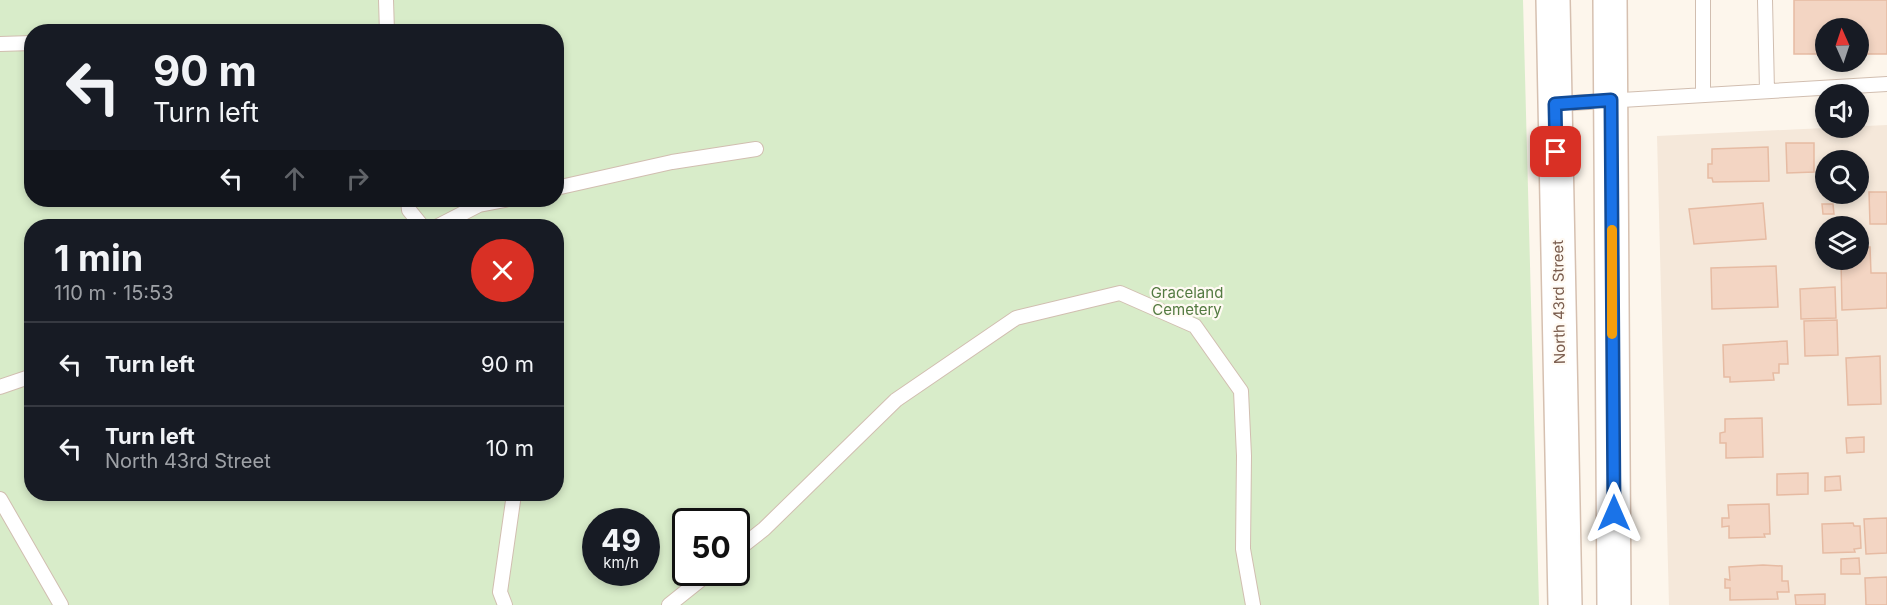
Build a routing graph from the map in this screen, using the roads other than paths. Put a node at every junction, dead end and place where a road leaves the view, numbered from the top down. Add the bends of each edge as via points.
1 (386, 0) edge
2 (1553, 0) edge
3 (1610, 0) edge
4 (1703, 0) edge
5 (1765, 0) edge
6 (387, 24) edge
7 (24, 43) edge
8 (0, 44) edge
9 (1887, 84) edge
10 (1767, 91) junction
11 (1703, 95) junction
12 (1611, 100) junction
13 (1555, 104) junction
14 (756, 149) dead end
15 (564, 186) edge
16 (475, 207) edge
17 (452, 219) edge
18 (24, 379) edge
19 (0, 387) edge
20 (0, 499) edge
21 (513, 501) edge
22 (750, 540) edge
23 (693, 586) edge
24 (61, 605) edge
25 (505, 605) edge
26 (669, 605) edge
27 (1253, 605) edge
28 (1565, 605) edge
29 (1614, 605) edge

1 - 6 lane
2 - 13 main road, North 43rd Street
3 - 12 main road
4 - 11 lane
5 - 10 lane
7 - 8 lane
9 - 10 lane
10 - 11 lane
11 - 12 lane
12 - 13 lane
12 - 29 main road
13 - 28 main road, North 43rd Street
14 - 15 lane via 672,162
16 - 17 lane
18 - 19 lane
20 - 24 lane
21 - 25 lane via 500,592
22 - 27 lane via 896,400 1016,318 1120,293 1195,326 1241,391 1243,549
23 - 26 lane

